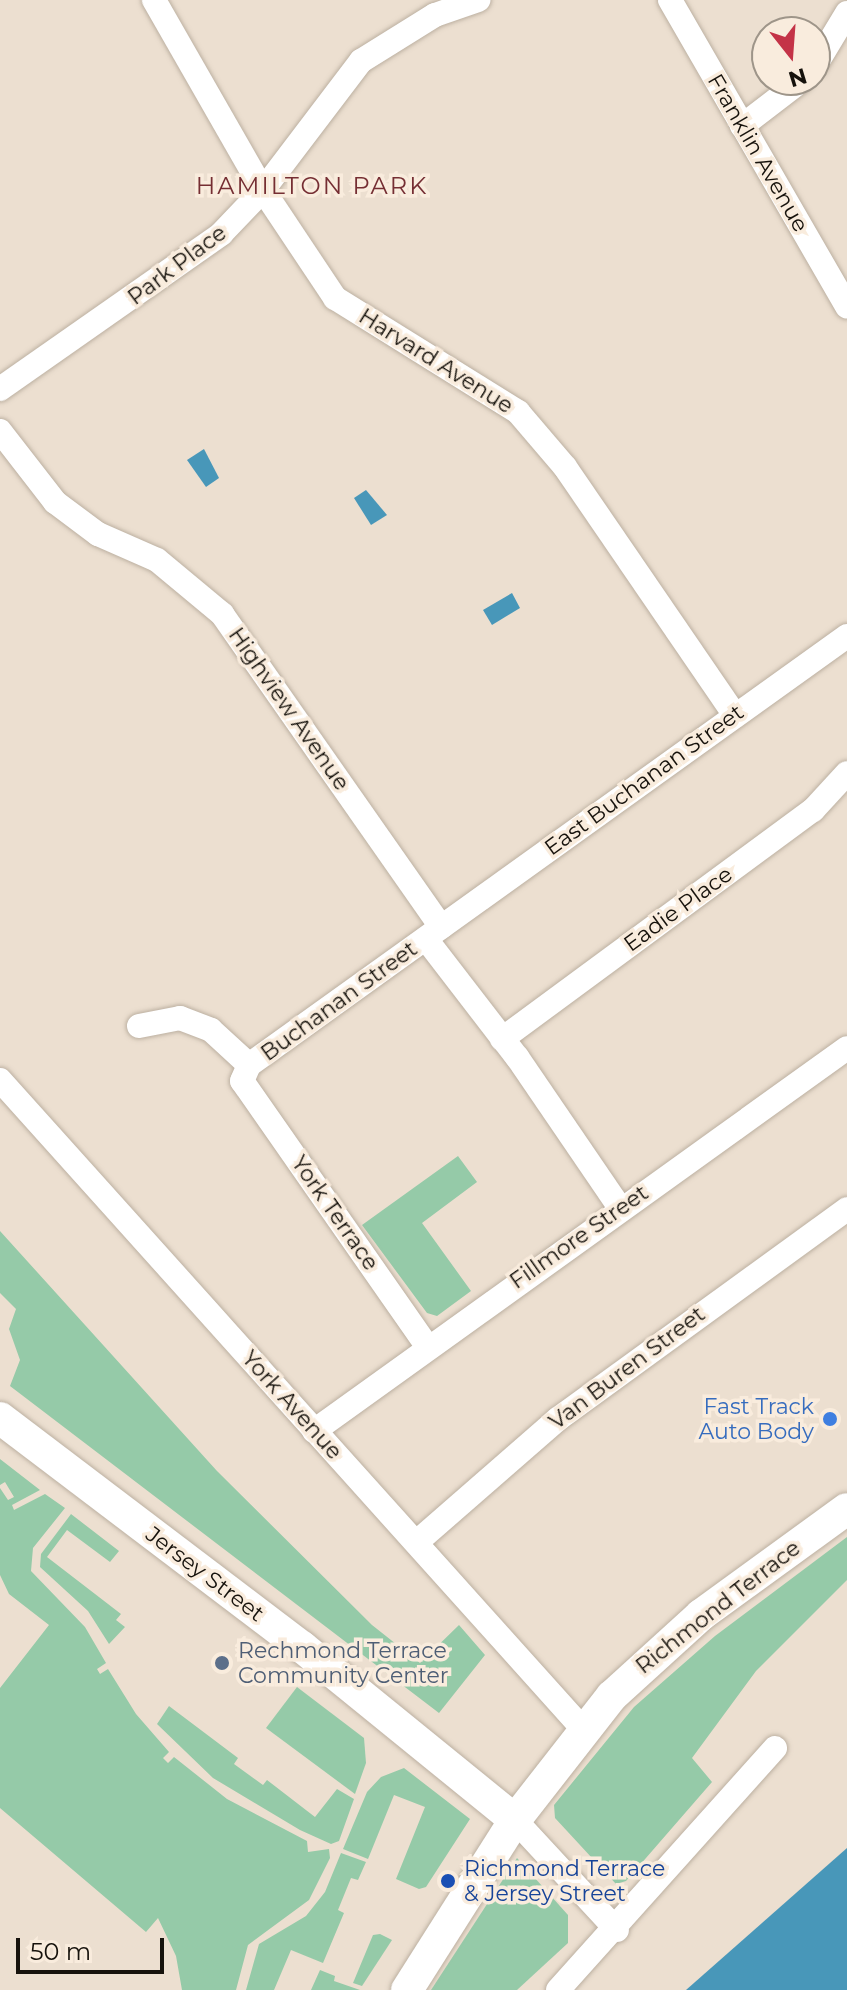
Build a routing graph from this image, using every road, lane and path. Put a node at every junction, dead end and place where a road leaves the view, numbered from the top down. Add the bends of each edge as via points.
1 (154, 0) edge
2 (478, 0) edge
3 (670, 0) edge
4 (847, 13) edge
5 (831, 40) edge
6 (781, 96) edge
7 (742, 126) junction
8 (263, 190) junction
9 (847, 307) edge
10 (0, 389) edge
11 (0, 431) edge
12 (847, 636) edge
13 (734, 714) junction
14 (847, 773) edge
15 (434, 933) junction
16 (139, 1026) dead end
17 (502, 1039) junction
18 (847, 1048) edge
19 (246, 1073) junction
20 (0, 1080) edge
21 (620, 1208) junction
22 (847, 1209) edge
23 (427, 1346) junction
24 (0, 1418) edge
25 (314, 1431) junction
26 (847, 1509) edge
27 (418, 1541) junction
28 (583, 1729) junction
29 (775, 1748) dead end
30 (515, 1820) junction
31 (617, 1930) junction
32 (407, 1990) edge
33 (558, 1990) edge

1 - 8 street, Harvard Avenue
2 - 8 street, Park Place via 435,15 361,61
3 - 7 street, Franklin Avenue
4 - 5 street
6 - 7 street
7 - 9 street, Franklin Avenue
8 - 10 street, Park Place via 196,257
8 - 13 street, Harvard Avenue via 335,298 518,412 565,467
11 - 15 street, Highview Avenue via 55,502 98,534 157,560 222,614
12 - 13 street, East Buchanan Street
13 - 15 street, East Buchanan Street
14 - 17 street, Eadie Place via 813,810
15 - 17 street, Highview Avenue
15 - 19 street, Buchanan Street
16 - 19 street, York Terrace via 180,1018 211,1030
17 - 21 street, Highview Avenue
18 - 21 street, Fillmore Street
19 - 23 street, York Terrace
20 - 25 street, York Avenue
21 - 23 street, Fillmore Street
22 - 27 street, Van Buren Street via 558,1419
23 - 25 street, Fillmore Street
24 - 30 main road, Jersey Street via 302,1647
25 - 27 street, York Avenue
26 - 28 main road, Richmond Terrace via 659,1649
27 - 28 street, York Avenue
28 - 30 main road, Richmond Terrace
29 - 31 street
30 - 31 street, Jersey Street
30 - 32 main road, Richmond Terrace
31 - 33 street

